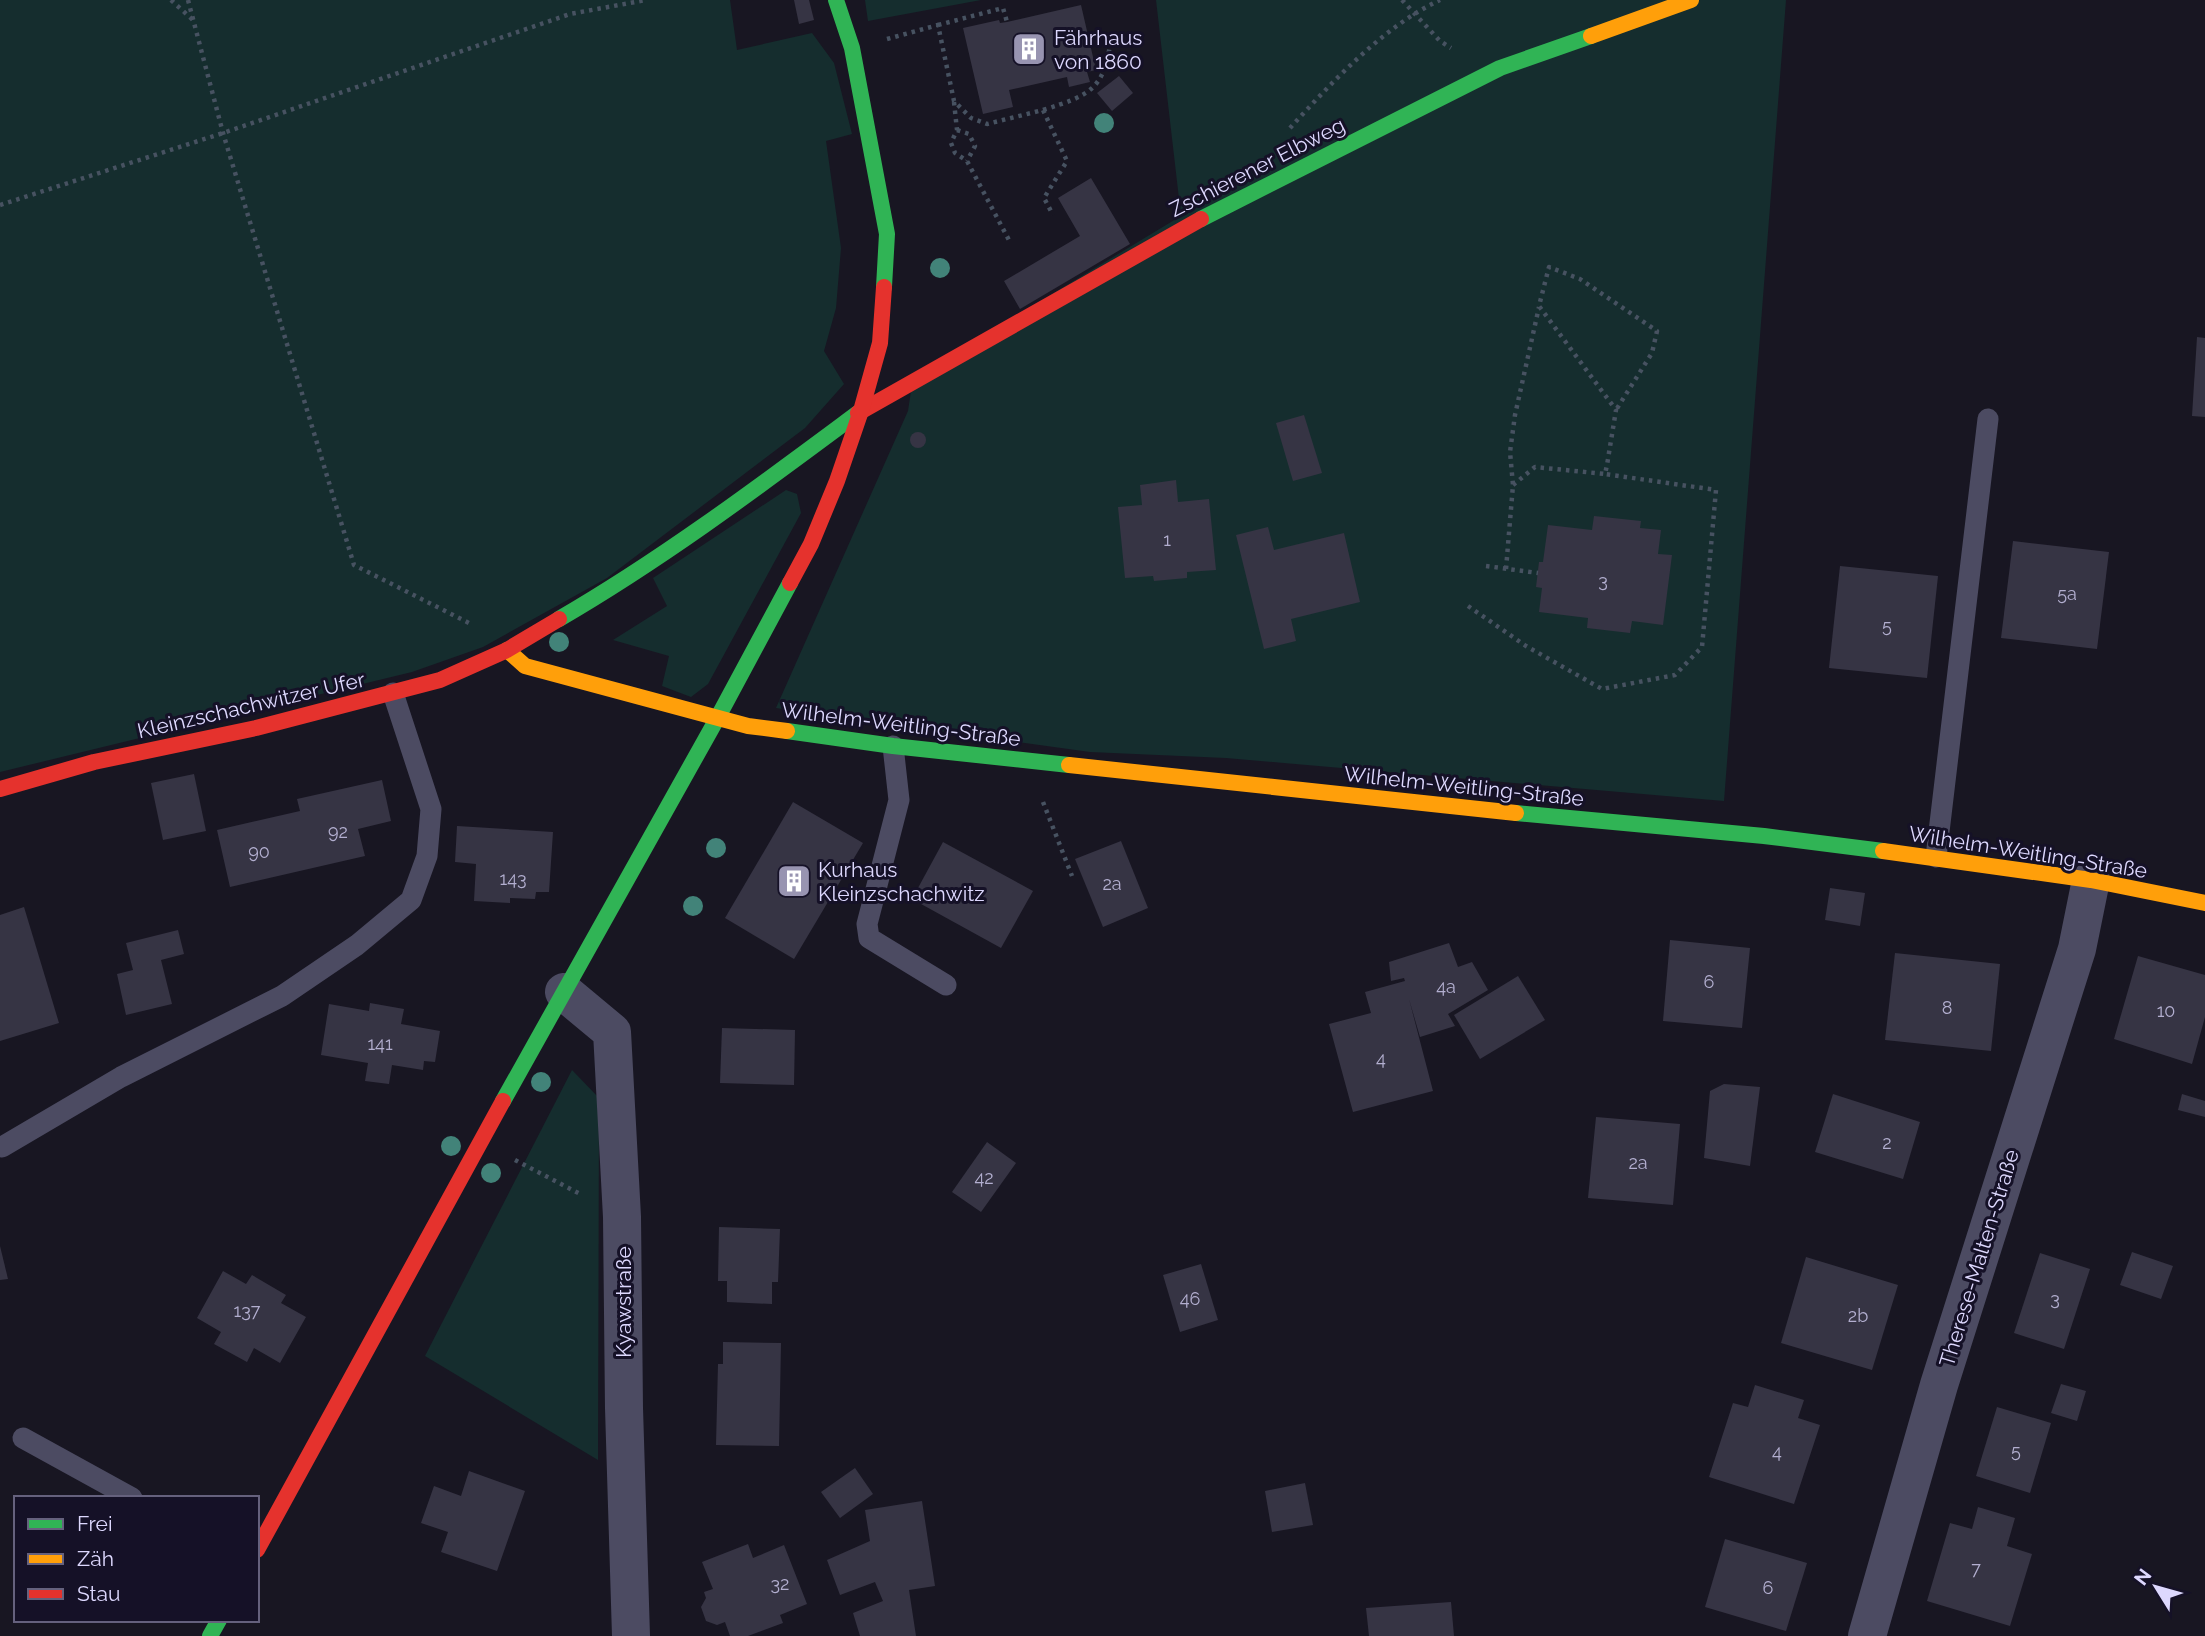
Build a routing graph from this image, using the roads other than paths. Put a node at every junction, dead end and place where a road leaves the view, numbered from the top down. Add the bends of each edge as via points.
1 (836, 0) edge
2 (1691, 0) edge
3 (861, 411) junction
4 (1988, 419) dead end
5 (507, 650) junction
6 (393, 693) junction
7 (718, 717) junction
8 (893, 746) junction
9 (0, 789) edge
10 (1936, 857) junction
11 (2091, 880) junction
12 (2205, 903) edge
13 (946, 985) dead end
14 (564, 992) junction
15 (2, 1147) edge
16 (23, 1438) dead end
17 (128, 1496) edge
18 (259, 1546) edge
19 (631, 1636) edge
20 (1867, 1636) edge

1 - 3 street via 852,48 887,234 880,343
2 - 3 street, Zschierener Elbweg via 1500,68 1182,229
3 - 5 street, Kleinzschachwitzer Ufer via 614,587
3 - 7 street via 811,544
4 - 10 lane
5 - 6 street, Kleinzschachwitzer Ufer via 440,680
5 - 7 street via 525,666
6 - 9 street, Kleinzschachwitzer Ufer via 256,729 94,762
6 - 15 lane via 431,809 427,856 411,900 357,945 282,996 121,1077
7 - 8 street, Wilhelm-Weitling-Straße via 748,726
7 - 14 street
8 - 10 street, Wilhelm-Weitling-Straße
8 - 13 lane via 898,800 867,924 869,938
10 - 11 street, Wilhelm-Weitling-Straße
11 - 12 street, Wilhelm-Weitling-Straße
11 - 20 street, Therese-Malten-Straße via 2077,949 1939,1385
14 - 18 street
14 - 19 street, Kyawstraße via 612,1032 622,1216
16 - 17 lane

